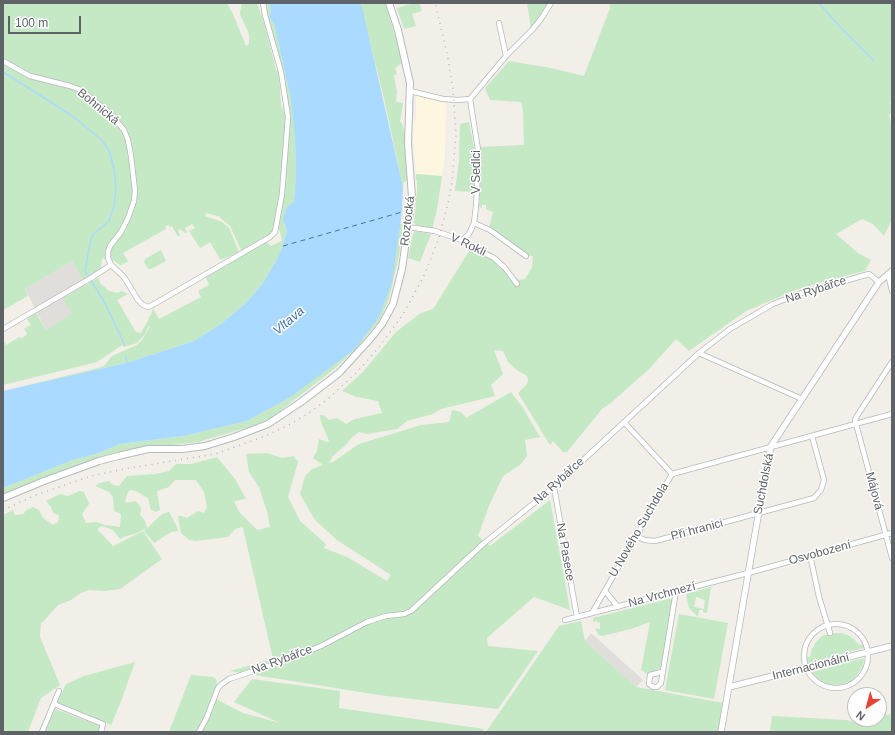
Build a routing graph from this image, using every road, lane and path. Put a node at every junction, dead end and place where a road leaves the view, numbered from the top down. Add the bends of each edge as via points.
1 (263, 3) edge
2 (389, 3) edge
3 (551, 3) edge
4 (499, 23) dead end
5 (506, 56) junction
6 (3, 61) edge
7 (410, 91) junction
8 (470, 99) junction
9 (474, 223) junction
10 (408, 227) junction
11 (462, 240) junction
12 (526, 256) dead end
13 (111, 265) junction
14 (890, 273) edge
15 (879, 282) junction
16 (517, 284) dead end
17 (892, 291) edge
18 (3, 329) edge
19 (699, 353) junction
20 (892, 362) edge
21 (802, 399) junction
22 (892, 414) edge
23 (624, 422) junction
24 (856, 424) junction
25 (812, 436) junction
26 (771, 446) junction
27 (672, 474) junction
28 (554, 487) junction
29 (3, 498) edge
30 (759, 512) junction
31 (892, 533) edge
32 (886, 535) junction
33 (636, 536) junction
34 (810, 555) junction
35 (892, 558) edge
36 (748, 573) junction
37 (605, 591) junction
38 (676, 591) junction
39 (618, 607) junction
40 (592, 613) junction
41 (577, 617) junction
42 (565, 620) dead end
43 (827, 625) junction
44 (830, 633) dead end
45 (892, 646) edge
46 (868, 652) junction
47 (806, 668) junction
48 (662, 672) dead end
49 (729, 687) junction
50 (59, 691) dead end
51 (54, 704) junction
52 (42, 732) edge
53 (101, 732) edge
54 (199, 732) edge
55 (721, 732) edge

1 - 13 street via 282,72 288,117 282,194 275,232 149,307 138,300 124,277
2 - 7 main road, Roztocká via 398,30
3 - 5 street via 532,30
4 - 5 street
5 - 8 street
6 - 13 street, Bohnická via 30,76 81,90 110,113 124,130 131,156 135,191 128,218 108,252
7 - 8 street via 443,99
7 - 10 main road, Roztocká via 408,144 412,197
8 - 9 street, V Sedlci via 479,156
9 - 11 street, V Sedlci via 469,234
9 - 12 street via 490,230
10 - 11 street, V Rokli via 436,231
10 - 29 main road, Roztocká via 400,276 388,314 371,338 339,373 301,402 268,424 234,437 205,446 148,449 118,456
11 - 16 street, V Rokli via 494,258
13 - 18 street
14 - 15 street, Suchdolská
14 - 17 street
15 - 19 street, Na Rybářce via 869,274 773,304 730,329
15 - 21 street, Suchdolská
19 - 21 street
19 - 23 street, Na Rybářce
20 - 24 street via 857,416
21 - 26 street, Suchdolská
22 - 24 street, U Nového Suchdola
23 - 27 street
23 - 28 street, Na Rybářce
24 - 25 street, U Nového Suchdola
24 - 32 street, Májová
25 - 26 street, U Nového Suchdola
25 - 30 street, Při hranici via 824,480 818,495
26 - 27 street, U Nového Suchdola
26 - 30 street, Suchdolská
27 - 33 street, U Nového Suchdola
28 - 41 street, Na Pasece
28 - 54 street, Na Rybářce via 483,544 411,611 367,622 321,646 229,679 218,688
30 - 33 street, Při hranici via 655,541
30 - 36 street, Suchdolská
31 - 32 street, Osvobození
32 - 34 street, Osvobození
32 - 35 street, Májová
33 - 37 street, U Nového Suchdola
34 - 36 street, Osvobození
34 - 43 street
36 - 38 street, Na Vrchmezí
36 - 49 street, Suchdolská
37 - 39 street, U Nového Suchdola
37 - 40 street, U Nového Suchdola
38 - 39 street, Na Vrchmezí
38 - 48 street
39 - 40 street, Na Vrchmezí
40 - 41 street, Na Vrchmezí
41 - 42 street, Na Vrchmezí
43 - 44 street
43 - 46 street via 841,624 856,631 863,639
43 - 47 street via 815,632 807,642 804,655
45 - 46 street, Internacionální
46 - 47 street, Internacionální
46 - 47 street via 864,673 856,682 845,688 833,689 822,685 812,678
47 - 49 street, Internacionální
49 - 55 street, Suchdolská
50 - 51 street
51 - 52 street
51 - 53 street via 103,724

